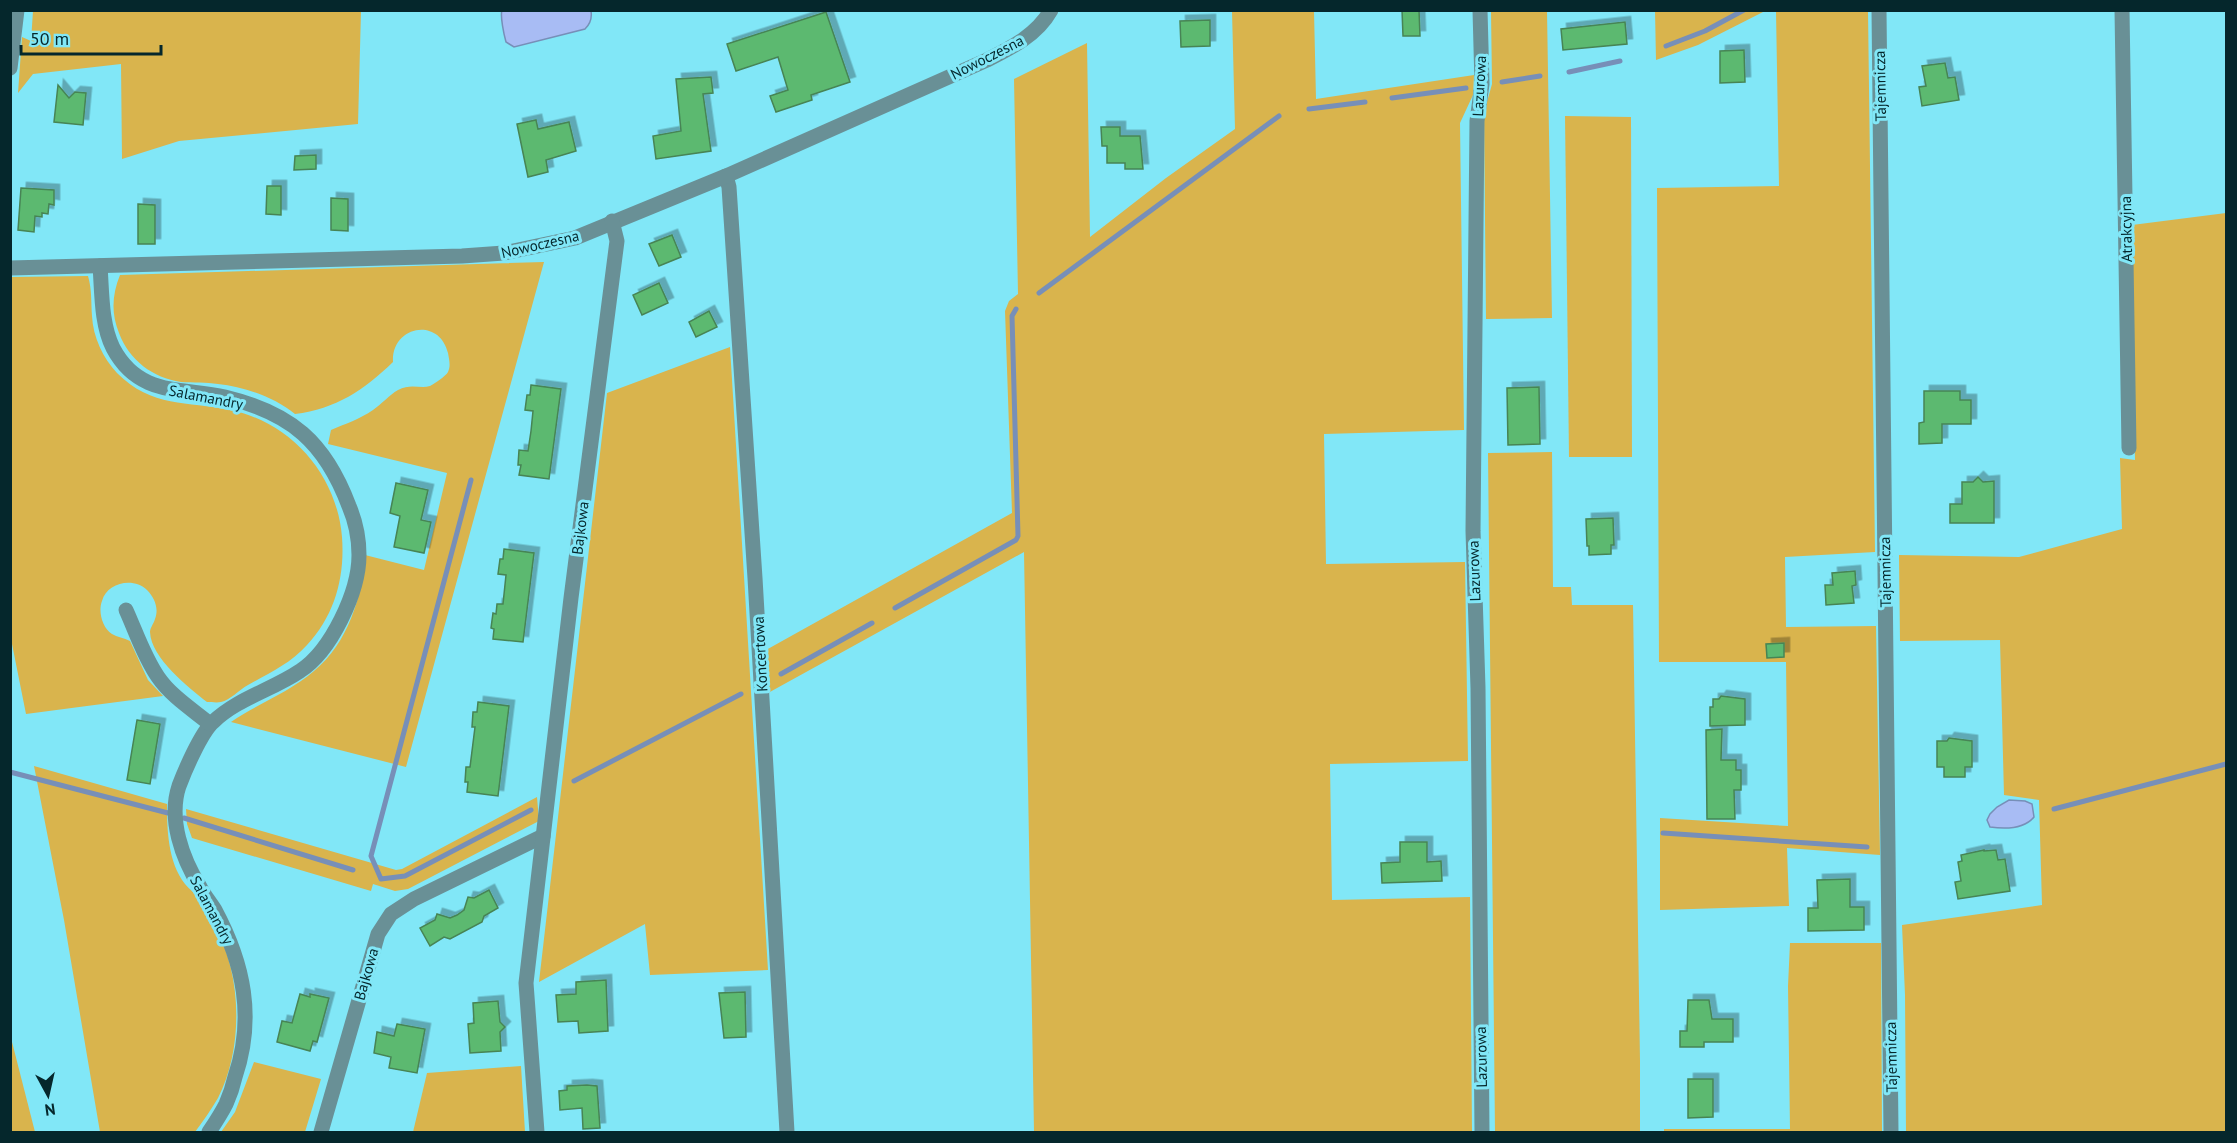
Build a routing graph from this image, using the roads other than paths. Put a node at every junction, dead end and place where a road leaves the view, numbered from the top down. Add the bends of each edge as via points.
1 (17, 10) edge
2 (1051, 10) edge
3 (1480, 10) edge
4 (1879, 10) edge
5 (2122, 10) edge
6 (10, 68) edge
7 (726, 176) junction
8 (612, 221) junction
9 (100, 266) junction
10 (10, 268) edge
11 (2129, 448) dead end
12 (126, 610) dead end
13 (210, 724) junction
14 (543, 836) junction
15 (209, 1132) edge
16 (321, 1132) edge
17 (537, 1132) edge
18 (788, 1132) edge
19 (1482, 1132) edge
20 (1892, 1132) edge

1 - 6 street
2 - 7 street, Nowoczesna via 1031,34 987,60
3 - 19 street, Lazurowa via 1473,531
4 - 20 street, Tajemnicza
5 - 11 street, Atrakcyjna
7 - 8 street, Nowoczesna
7 - 18 street, Koncertowa via 744,392
8 - 9 street, Nowoczesna via 575,238 504,253
8 - 14 street, Bajkowa via 616,241
9 - 10 street, Nowoczesna
9 - 13 street, Salamandry via 109,336 124,364 146,383 224,397 282,417 302,430 337,478 358,540 356,580 341,619 318,657 300,672 232,706
12 - 13 street via 159,678
13 - 15 street, Salamandry via 180,785 176,827 183,854 237,958 246,1030 227,1102
14 - 16 street, Bajkowa via 391,914 378,934
14 - 17 street, Bajkowa via 526,983

